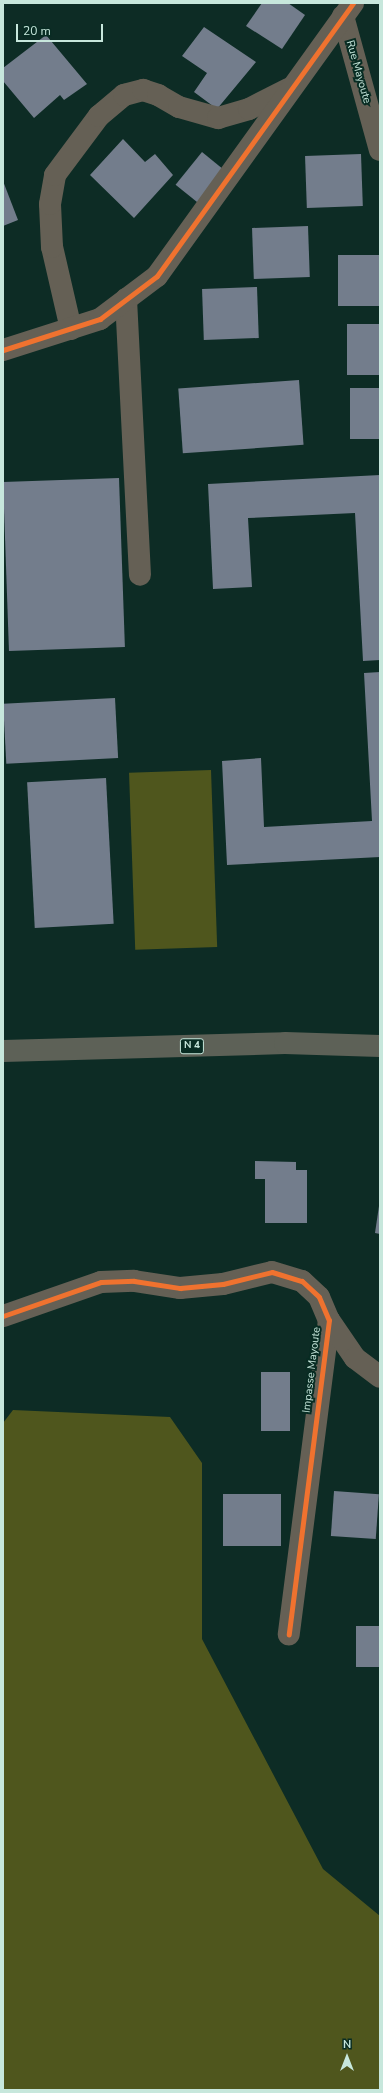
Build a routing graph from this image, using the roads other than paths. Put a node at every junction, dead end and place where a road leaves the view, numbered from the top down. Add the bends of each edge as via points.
1 (348, 10) edge
2 (292, 88) junction
3 (380, 150) edge
4 (126, 299) junction
5 (71, 329) junction
6 (3, 350) edge
7 (140, 575) dead end
8 (380, 1046) edge
9 (3, 1051) edge
10 (3, 1316) edge
11 (329, 1320) junction
12 (380, 1377) edge
13 (289, 1634) dead end

1 - 2 street
1 - 3 street, Rue Mayoute
2 - 4 street via 157,276
2 - 5 street via 249,109 218,118 179,108 158,95 143,90 124,95 99,116 55,175 50,204 52,247
4 - 5 street via 100,318
4 - 7 street
5 - 6 street
8 - 9 main road, N 4 via 285,1043
10 - 11 street, Impasse Mayoute via 101,1282 134,1281 180,1288 222,1284 272,1272 302,1281 319,1297
11 - 12 street via 355,1358
11 - 13 street, Impasse Mayoute

